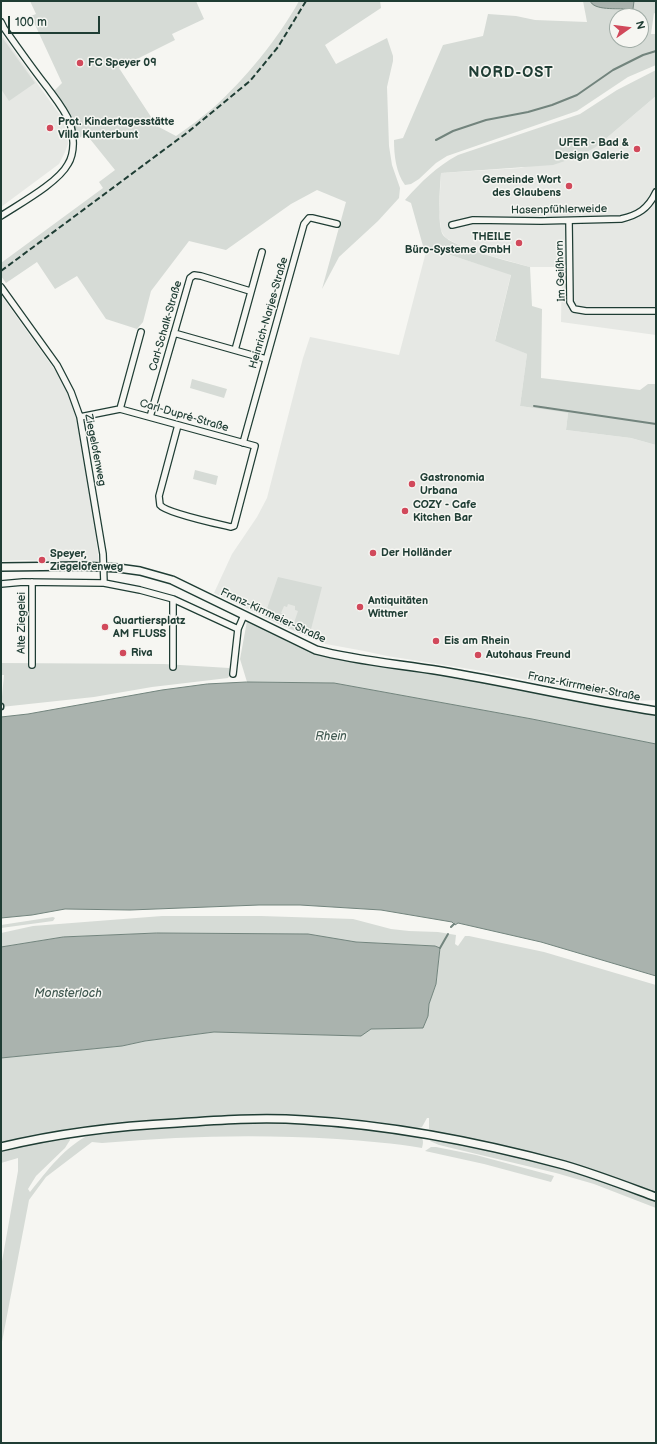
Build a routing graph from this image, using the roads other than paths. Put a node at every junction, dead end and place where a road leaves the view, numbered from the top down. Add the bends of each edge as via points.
1 (1, 22) edge
2 (656, 192) edge
3 (1, 216) edge
4 (569, 221) junction
5 (336, 224) dead end
6 (452, 224) dead end
7 (262, 252) dead end
8 (1, 287) edge
9 (250, 291) junction
10 (656, 311) edge
11 (141, 332) dead end
12 (174, 333) junction
13 (235, 350) junction
14 (266, 359) junction
15 (120, 409) junction
16 (80, 417) junction
17 (150, 417) junction
18 (178, 426) junction
19 (243, 443) junction
20 (1, 567) edge
21 (104, 567) junction
22 (32, 582) junction
23 (104, 583) junction
24 (1, 584) edge
25 (173, 599) junction
26 (244, 615) junction
27 (238, 629) junction
28 (32, 665) dead end
29 (173, 667) dead end
30 (234, 674) dead end
31 (656, 711) edge
32 (1, 1147) edge
33 (656, 1197) edge

1 - 3 street via 67,117 73,135 73,146 72,155 63,172
2 - 4 street, Hasenpfühlerweide via 648,206 632,217
4 - 6 street, Hasenpfühlerweide via 473,220
4 - 10 street, Im Geißhorn via 570,302 574,308 586,311
5 - 14 street, Heinrich-Narjes-Straße via 309,218 304,224
7 - 9 street
8 - 16 street, Ziegelofenweg via 57,365
9 - 12 street, Carl-Schalk-Straße via 194,275 189,279
9 - 13 street
11 - 15 street
12 - 13 street
12 - 17 street, Carl-Schalk-Straße
13 - 14 street
14 - 19 street, Heinrich-Narjes-Straße
15 - 16 street, Carl-Dupré-Straße
15 - 17 street, Carl-Dupré-Straße
16 - 21 street, Ziegelofenweg
17 - 18 street, Carl-Dupré-Straße
18 - 19 street, Carl-Dupré-Straße
18 - 19 street via 159,496 160,505 180,514 231,527 234,526 255,446
20 - 21 street, Franz-Kirrmeier-Straße
21 - 23 street
21 - 26 street, Franz-Kirrmeier-Straße via 140,571 172,580
22 - 23 street, Alte Ziegelei
22 - 24 street, Alte Ziegelei
22 - 28 street, Alte Ziegelei
23 - 25 street, Alte Ziegelei
25 - 27 street, Alte Ziegelei
25 - 29 street
26 - 27 street
26 - 31 street, Franz-Kirrmeier-Straße via 302,644 333,654 441,671
27 - 30 street
32 - 33 street via 88,1130 143,1124 236,1119 360,1124 496,1148 604,1178

